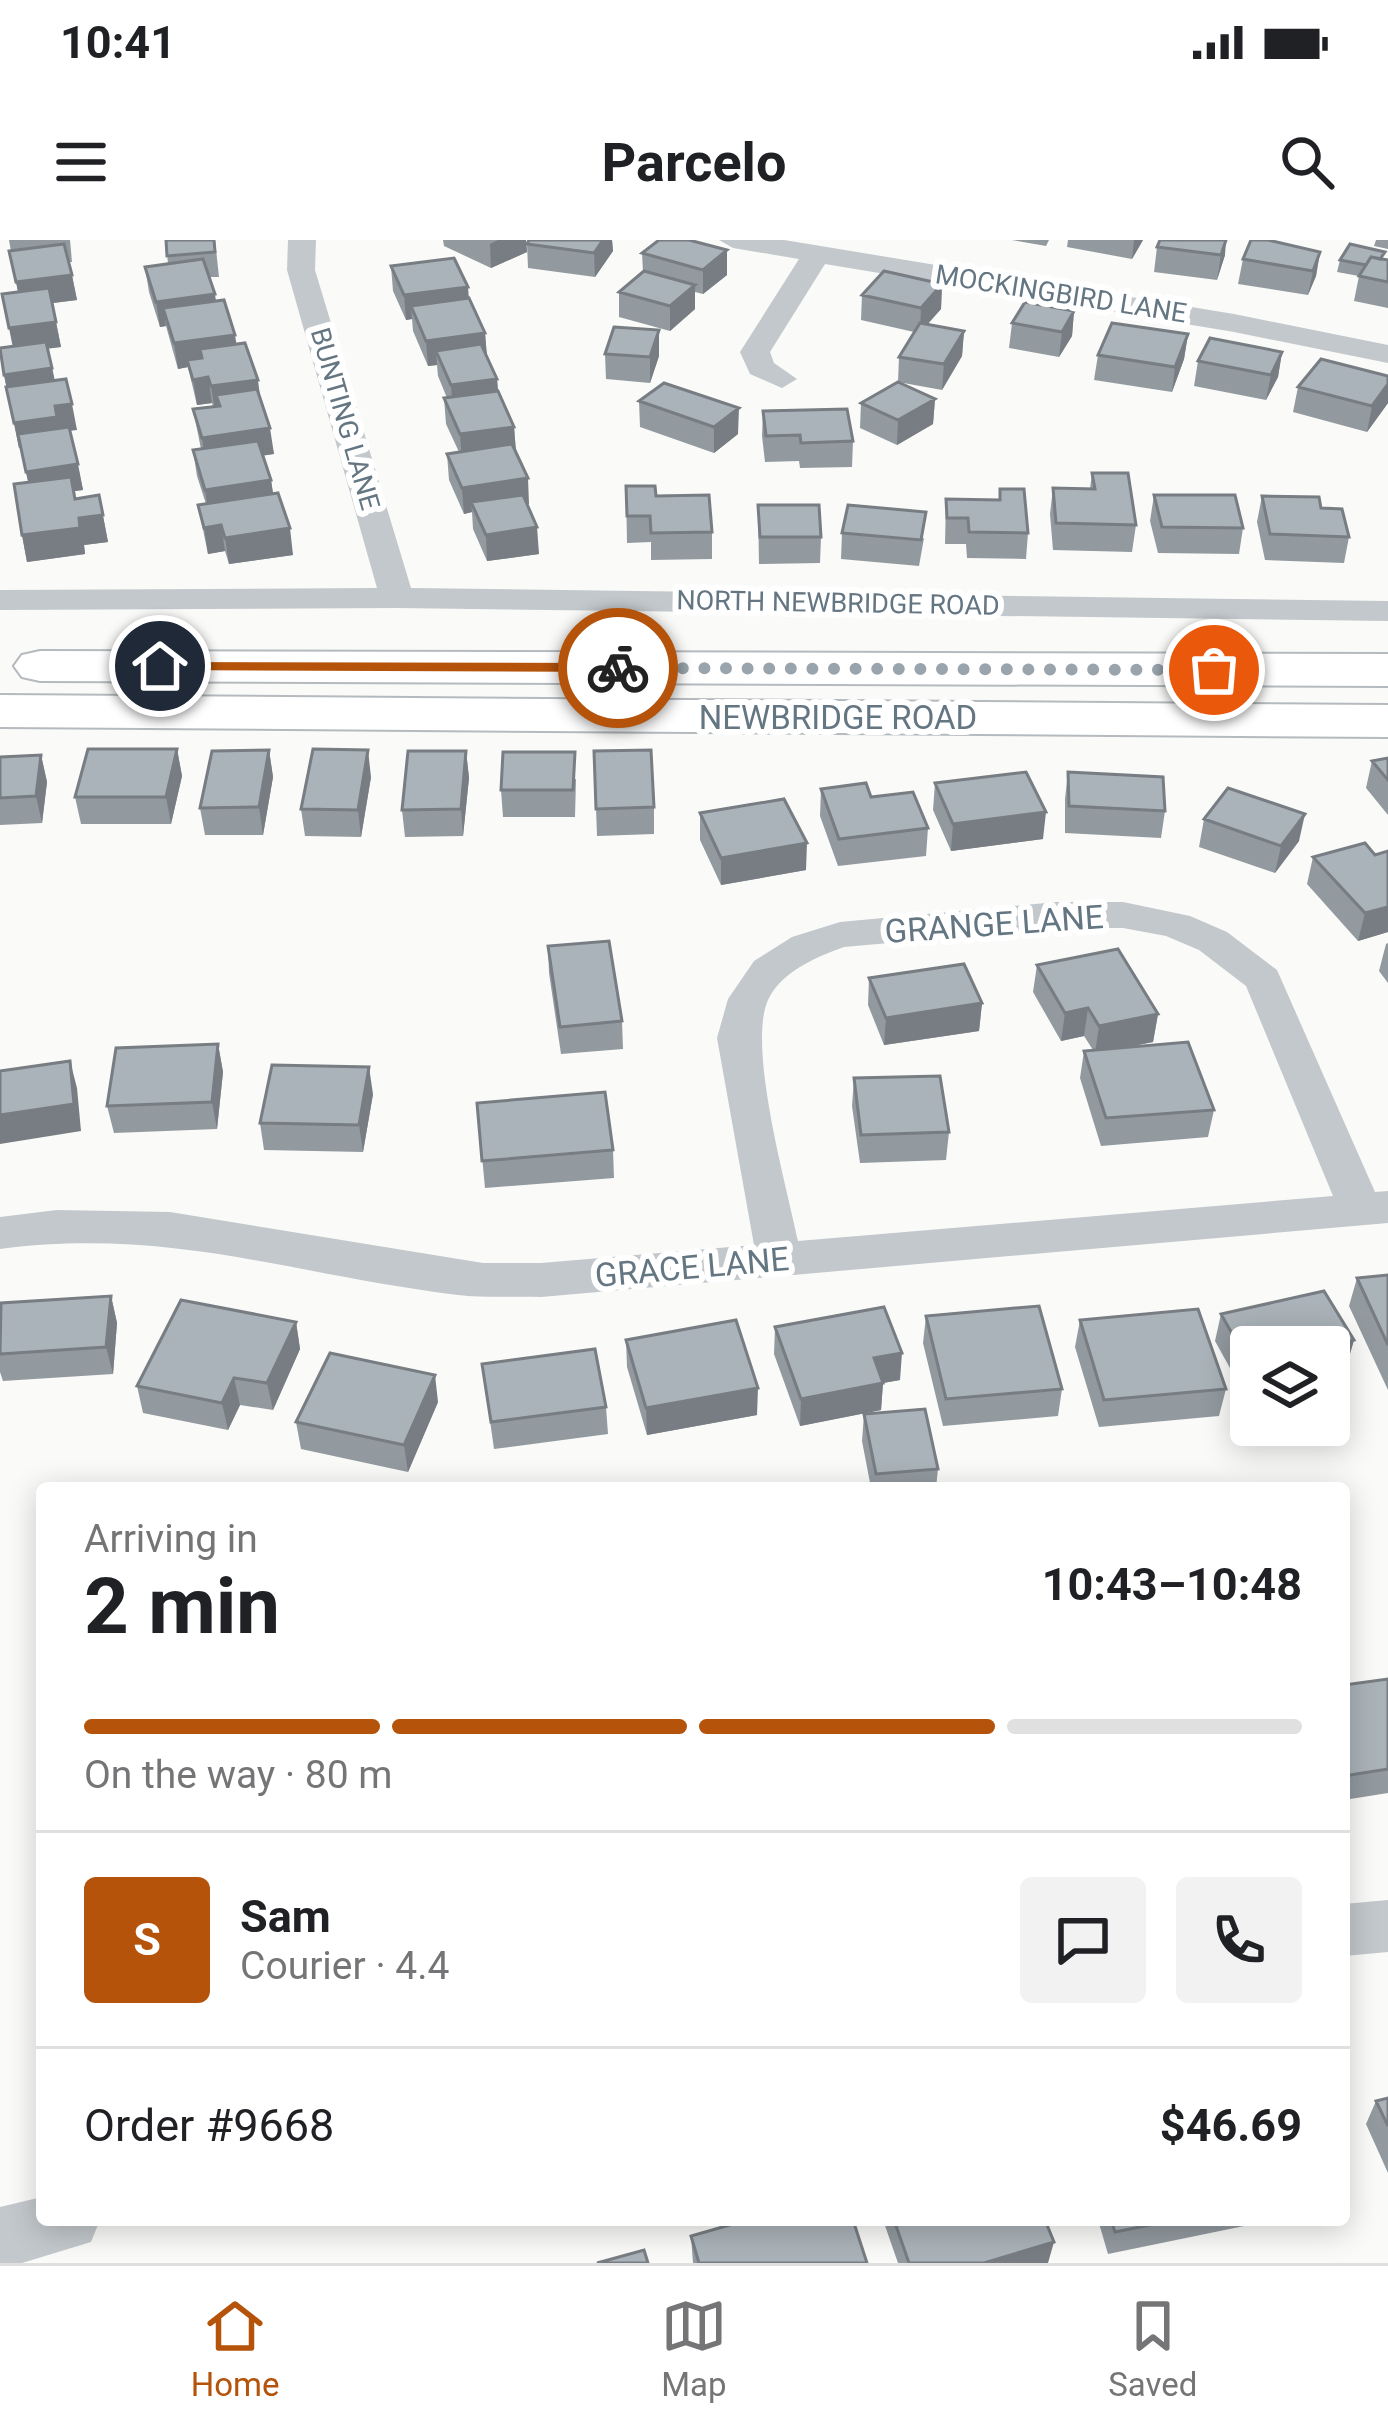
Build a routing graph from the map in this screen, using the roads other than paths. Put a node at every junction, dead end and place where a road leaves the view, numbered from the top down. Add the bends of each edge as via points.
1 (302, 240) edge
2 (734, 240) edge
3 (817, 254) junction
4 (1388, 354) edge
5 (782, 379) dead end
6 (397, 598) junction
7 (0, 600) edge
8 (1388, 611) edge
9 (0, 666) edge
10 (1388, 670) edge
11 (1132, 694) junction
12 (0, 712) edge
13 (1388, 721) edge
14 (1374, 1208) edge
15 (0, 1233) edge
16 (779, 1260) junction
17 (1388, 1926) edge
18 (1350, 1929) edge
19 (46, 2226) edge
20 (0, 2238) edge

1 - 6 street, BUNTING LANE via 301,270
2 - 3 street, MOCKINGBIRD LANE
3 - 4 street, MOCKINGBIRD LANE
3 - 5 street via 755,352 761,368
6 - 7 street, NORTH NEWBRIDGE ROAD
6 - 8 street, NORTH NEWBRIDGE ROAD
9 - 11 main road, NEWBRIDGE ROAD
10 - 11 main road, NEWBRIDGE ROAD
11 - 12 main road, NEWBRIDGE ROAD
11 - 13 main road, NEWBRIDGE ROAD
14 - 16 street, GRACE LANE
14 - 16 street, GRANGE LANE via 1263,979 1176,925 1057,915 840,935 768,970 748,999 738,1038
15 - 16 street, GRACE LANE via 155,1225 452,1278 541,1280
17 - 18 street
19 - 20 street

